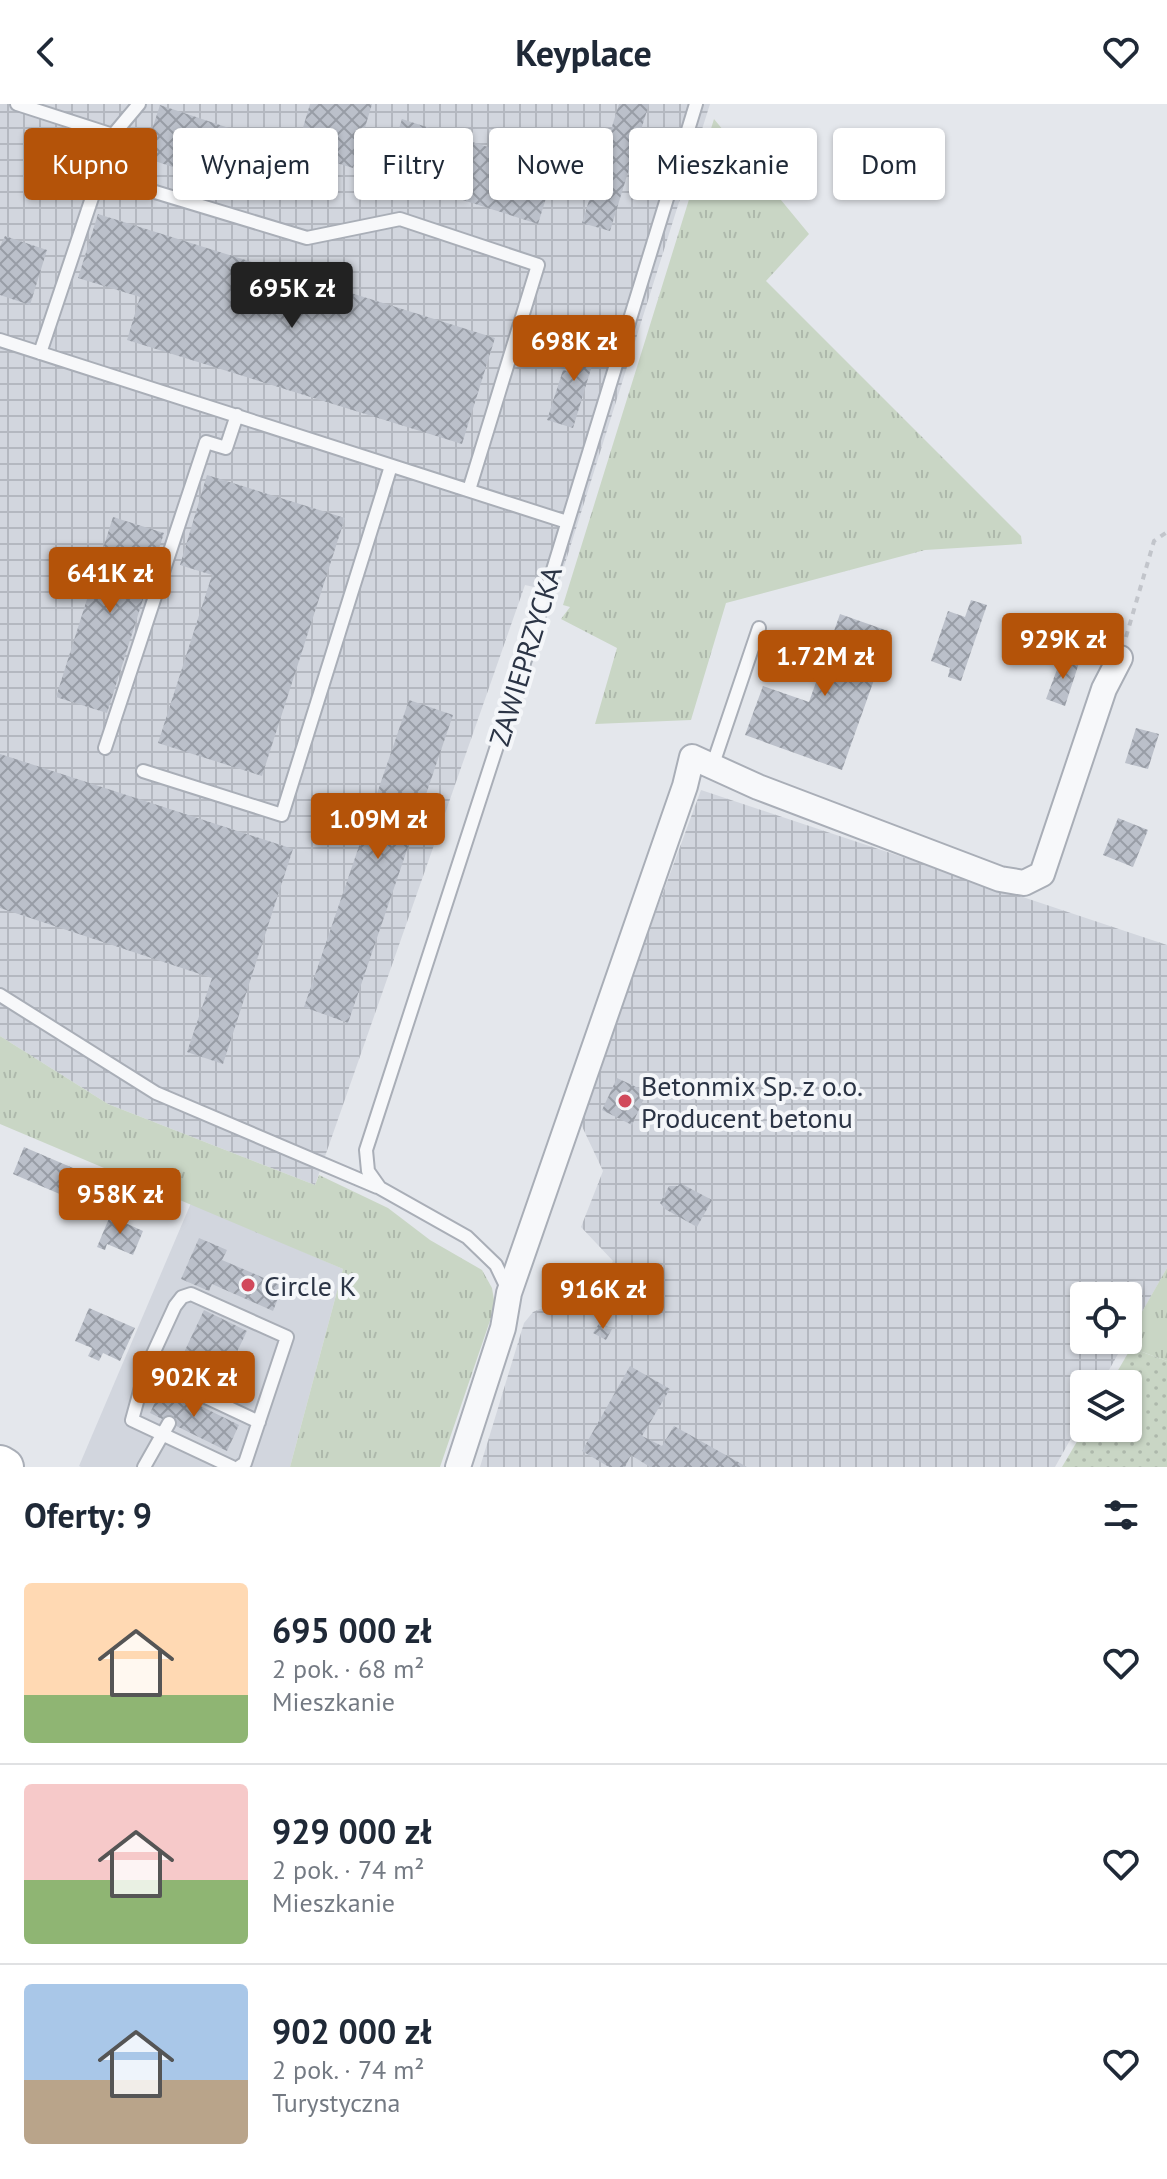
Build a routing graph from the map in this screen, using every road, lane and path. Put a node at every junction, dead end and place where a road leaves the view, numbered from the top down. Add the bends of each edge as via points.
1 (17, 104) edge
2 (139, 104) edge
3 (696, 104) edge
4 (91, 128) edge
5 (119, 128) edge
6 (157, 193) edge
7 (91, 200) edge
8 (0, 340) edge
9 (40, 353) junction
10 (237, 415) junction
11 (391, 466) junction
12 (469, 490) junction
13 (567, 522) junction
14 (1167, 532) edge
15 (759, 628) dead end
16 (1120, 658) joint
17 (105, 748) dead end
18 (712, 767) junction
19 (143, 771) dead end
20 (0, 995) edge
21 (380, 1188) junction
22 (509, 1293) junction
23 (146, 1369) junction
24 (259, 1422) junction
25 (166, 1429) junction
26 (0, 1464) edge
27 (5, 1467) edge
28 (144, 1467) edge
29 (232, 1467) edge
30 (239, 1467) edge
31 (458, 1467) edge

1 - 4 lane
2 - 5 lane
3 - 13 lane, ZAWIEPRZYCKA
6 - 12 lane via 307,238 400,219 538,265
7 - 9 lane
8 - 9 lane
9 - 10 lane
10 - 11 lane
10 - 17 lane via 226,448 206,442
11 - 12 lane
11 - 19 lane via 282,815
12 - 13 lane
13 - 21 lane, ZAWIEPRZYCKA via 366,1150 368,1171
14 - 16 path via 1154,541
15 - 18 lane
16 - 18 street via 1104,689 1042,874 1024,883 1000,879
18 - 22 street via 692,757
20 - 21 lane via 156,1093
21 - 22 lane via 467,1237 496,1265
22 - 31 street via 503,1328
23 - 24 lane via 215,1407
23 - 24 lane via 175,1306 191,1294 287,1337
23 - 25 lane via 132,1420
24 - 30 lane
25 - 28 lane
25 - 29 lane
26 - 27 main road

